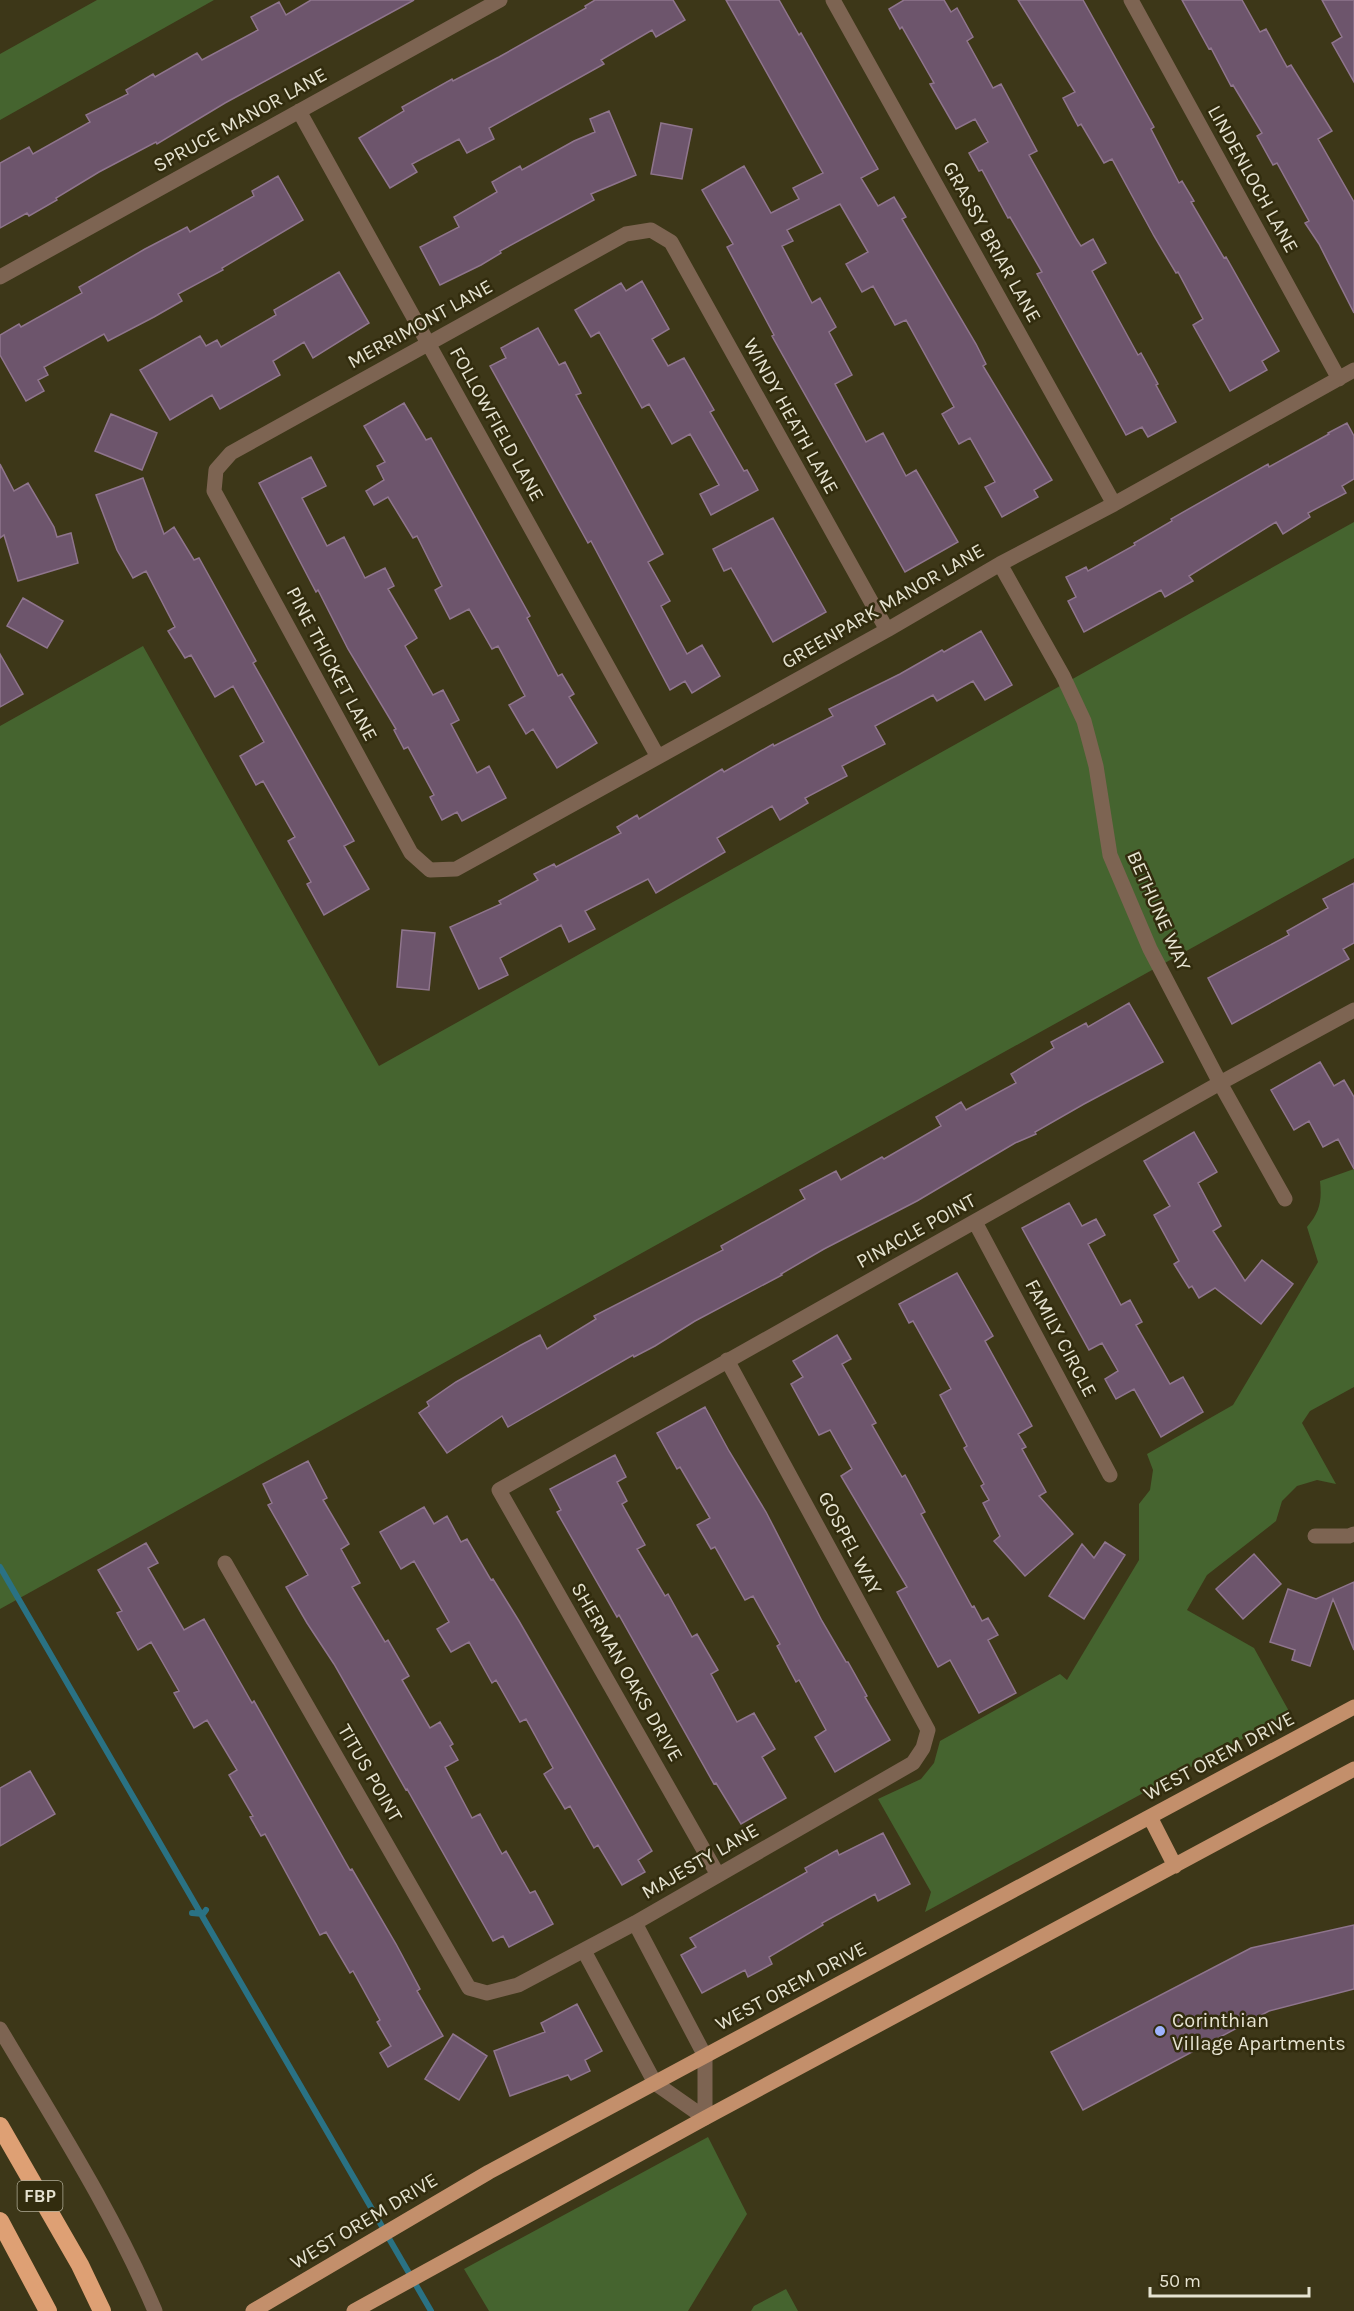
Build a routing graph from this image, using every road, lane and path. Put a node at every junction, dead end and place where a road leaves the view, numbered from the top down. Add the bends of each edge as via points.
1 (500, 0) edge
2 (833, 0) edge
3 (1131, 0) edge
4 (299, 111) junction
5 (651, 230) joint
6 (0, 277) edge
7 (428, 343) junction
8 (1354, 370) edge
9 (1339, 379) junction
10 (216, 470) joint
11 (1114, 504) junction
12 (1000, 564) junction
13 (887, 630) junction
14 (658, 757) junction
15 (430, 870) joint
16 (1354, 1010) edge
17 (1220, 1083) junction
18 (1285, 1199) dead end
19 (975, 1222) junction
20 (727, 1360) junction
21 (1110, 1475) dead end
22 (499, 1490) joint
23 (1354, 1534) edge
24 (1315, 1536) dead end
25 (225, 1563) dead end
26 (1354, 1707) edge
27 (923, 1748) joint
28 (1354, 1769) edge
29 (1150, 1817) junction
30 (1175, 1866) junction
31 (718, 1875) junction
32 (635, 1923) junction
33 (584, 1951) junction
34 (487, 1993) joint
35 (0, 2030) edge
36 (705, 2056) junction
37 (655, 2083) junction
38 (705, 2118) junction
39 (0, 2126) edge
40 (0, 2221) edge
41 (48, 2311) edge
42 (102, 2311) edge
43 (155, 2311) edge
44 (253, 2311) edge
45 (354, 2311) edge

1 - 4 street, SPRUCE MANOR LANE
2 - 11 street, GRASSY BRIAR LANE
3 - 9 street, LINDENLOCH LANE
4 - 6 street, SPRUCE MANOR LANE
4 - 7 street, FOLLOWFIELD LANE
5 - 7 street, MERRIMONT LANE via 626,234
5 - 13 street, WINDY HEATH LANE via 671,242
7 - 10 street, MERRIMONT LANE via 231,453
7 - 14 street, FOLLOWFIELD LANE
8 - 9 street, GREENPARK MANOR LANE
9 - 11 street, GREENPARK MANOR LANE
10 - 15 street, PINE THICKET LANE via 214,491 411,854
11 - 12 street, GREENPARK MANOR LANE
12 - 13 street, GREENPARK MANOR LANE
12 - 17 street, BETHUNE WAY via 1084,721 1096,766 1110,855 1150,949
13 - 14 street, GREENPARK MANOR LANE
14 - 15 street, GREENPARK MANOR LANE via 456,869
16 - 17 street, PINACLE POINT
17 - 18 street, BETHUNE WAY
17 - 19 street, PINACLE POINT
19 - 20 street, PINACLE POINT
19 - 21 street, FAMILY CIRCLE
20 - 22 street, PINACLE POINT
20 - 27 street, GOSPEL WAY via 927,1730
22 - 31 street, SHERMAN OAKS DRIVE
23 - 24 street
25 - 34 street, TITUS POINT via 469,1988
26 - 29 main road, WEST OREM DRIVE
27 - 31 street, MAJESTY LANE via 913,1763
28 - 30 main road
29 - 30 main road
29 - 36 main road, WEST OREM DRIVE
30 - 38 main road
31 - 32 street, MAJESTY LANE
32 - 33 street, MAJESTY LANE
32 - 36 street
33 - 34 street, MAJESTY LANE via 518,1985
33 - 37 street
35 - 43 street via 98,2194
36 - 37 main road, WEST OREM DRIVE
36 - 38 street
37 - 38 street
37 - 44 main road, WEST OREM DRIVE via 489,2172
38 - 45 main road
39 - 42 highway, FBP
40 - 41 highway, FBP

